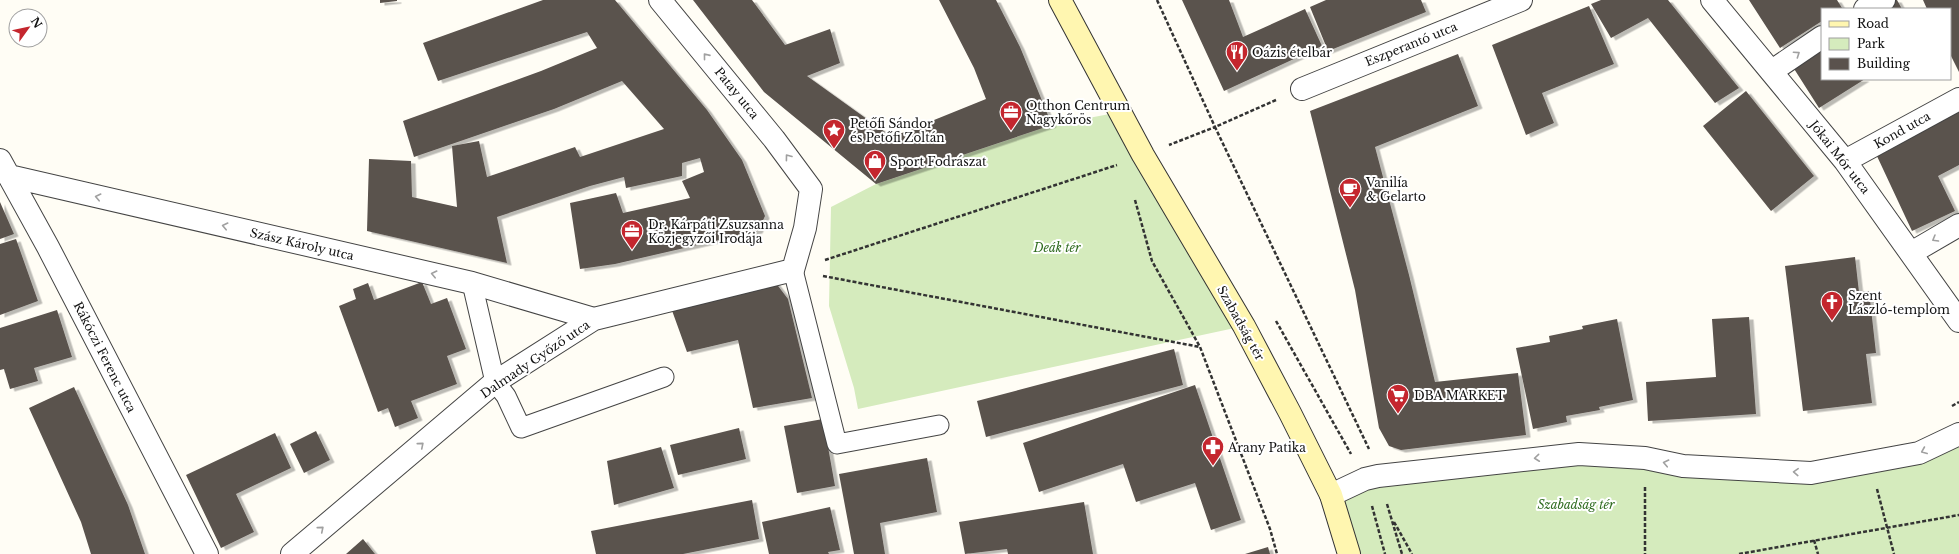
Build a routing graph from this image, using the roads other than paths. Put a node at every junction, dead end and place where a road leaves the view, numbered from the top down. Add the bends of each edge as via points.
1 (660, 0) edge
2 (1060, 0) edge
3 (1521, 0) edge
4 (1713, 0) edge
5 (1884, 0) edge
6 (1867, 8) edge
7 (1821, 38) edge
8 (1772, 71) junction
9 (1302, 89) road end
10 (1959, 99) edge
11 (1845, 161) junction
12 (4, 168) edge
13 (1959, 225) edge
14 (1911, 253) junction
15 (793, 270) junction
16 (472, 282) junction
17 (594, 319) junction
18 (1959, 321) edge
19 (664, 377) dead end
20 (495, 382) junction
21 (939, 425) dead end
22 (1959, 434) edge
23 (1330, 495) junction
24 (207, 554) edge
25 (292, 554) edge
26 (1349, 554) edge

15 -> 1 street, Patay utca via 805,228 811,188
2 - 23 main road, Szabadság tér via 1134,159 1244,326
3 - 9 street, Eszperantó utca
4 - 8 street, Jókai Mór utca
5 - 6 street
8 -> 7 street
8 - 11 street, Jókai Mór utca
10 - 11 street, Kond utca
11 - 14 street, Jókai Mór utca
16 -> 12 street, Szász Károly utca
12 - 24 street, Rákóczi Ferenc utca via 48,247
13 -> 14 street
14 - 18 street, Jókai Mór utca
15 - 17 street, Dalmady Győző utca
15 - 21 lane via 837,444
16 - 17 street, Szász Károly utca
16 - 20 lane
17 - 20 street, Dalmady Győző utca
19 - 20 lane via 521,428 506,396
25 -> 20 street, Dalmady Győző utca
22 -> 23 street via 1919,453 1811,473 1683,466 1645,458 1579,454 1386,475 1365,479
23 - 26 main road, Szabadság tér

